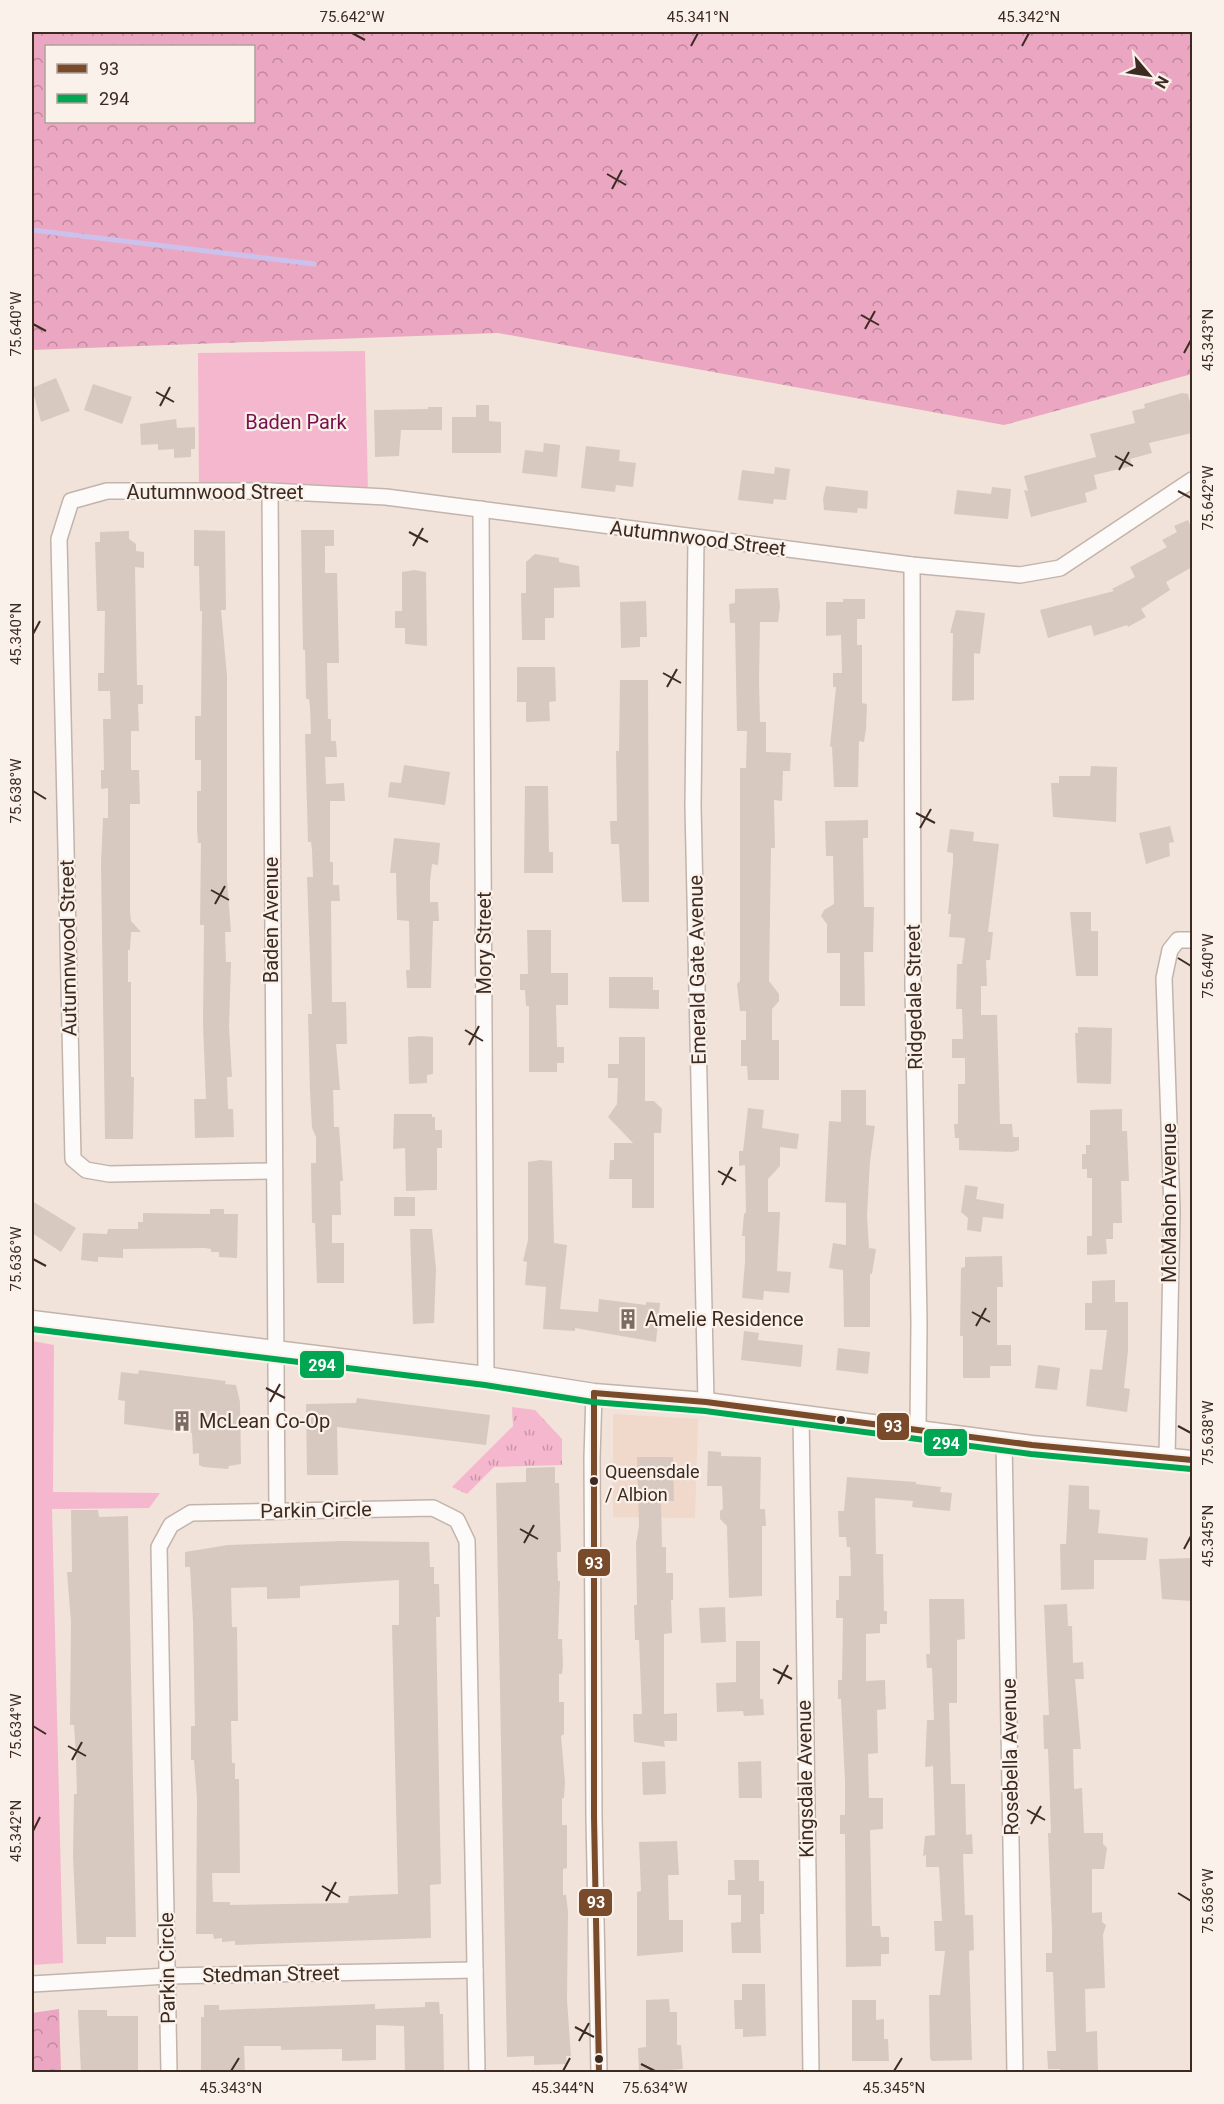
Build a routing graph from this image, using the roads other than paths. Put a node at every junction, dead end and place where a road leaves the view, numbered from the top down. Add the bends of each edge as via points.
1 (1192, 480) edge
2 (270, 490) junction
3 (481, 509) junction
4 (696, 538) junction
5 (912, 565) junction
6 (1192, 940) edge
7 (273, 1171) junction
8 (32, 1320) edge
9 (276, 1350) junction
10 (486, 1376) junction
11 (594, 1393) junction
12 (706, 1402) junction
13 (801, 1414) junction
14 (918, 1430) junction
15 (1004, 1441) junction
16 (1167, 1457) junction
17 (1192, 1460) edge
18 (277, 1511) junction
19 (475, 1970) junction
20 (167, 1976) junction
21 (32, 1984) edge
22 (169, 2073) edge
23 (477, 2073) edge
24 (599, 2073) edge
25 (811, 2073) edge
26 (1015, 2073) edge

1 - 5 street, Autumnwood Street via 1060,568 1020,575
2 - 3 street, Autumnwood Street via 386,497
2 - 7 street, Baden Avenue
2 - 7 street, Autumnwood Street via 107,491 71,501 59,539 73,1159 86,1170 109,1174
3 - 4 street, Autumnwood Street
3 - 10 street, Mory Street
4 - 5 street, Autumnwood Street
4 - 12 street, Emerald Gate Avenue via 693,806
5 - 14 street, Ridgedale Street
6 - 16 street, McMahon Avenue via 1178,940 1170,950 1164,978 1172,1210
7 - 9 street, Baden Avenue
8 - 9 street
9 - 10 street
9 - 18 street, Baden Avenue
10 - 11 street
11 - 12 street
11 - 24 street via 594,1817
12 - 13 street
13 - 14 street
13 - 25 street, Kingsdale Avenue
14 - 15 street
15 - 16 street
15 - 26 street, Rosebella Avenue
16 - 17 street
18 - 19 street, Parkin Circle via 433,1508 457,1520 467,1541
18 - 20 street, Parkin Circle via 191,1513 171,1525 159,1547
19 - 20 street, Stedman Street
19 - 23 street, Parkin Circle
20 - 21 street, Stedman Street
20 - 22 street, Parkin Circle

